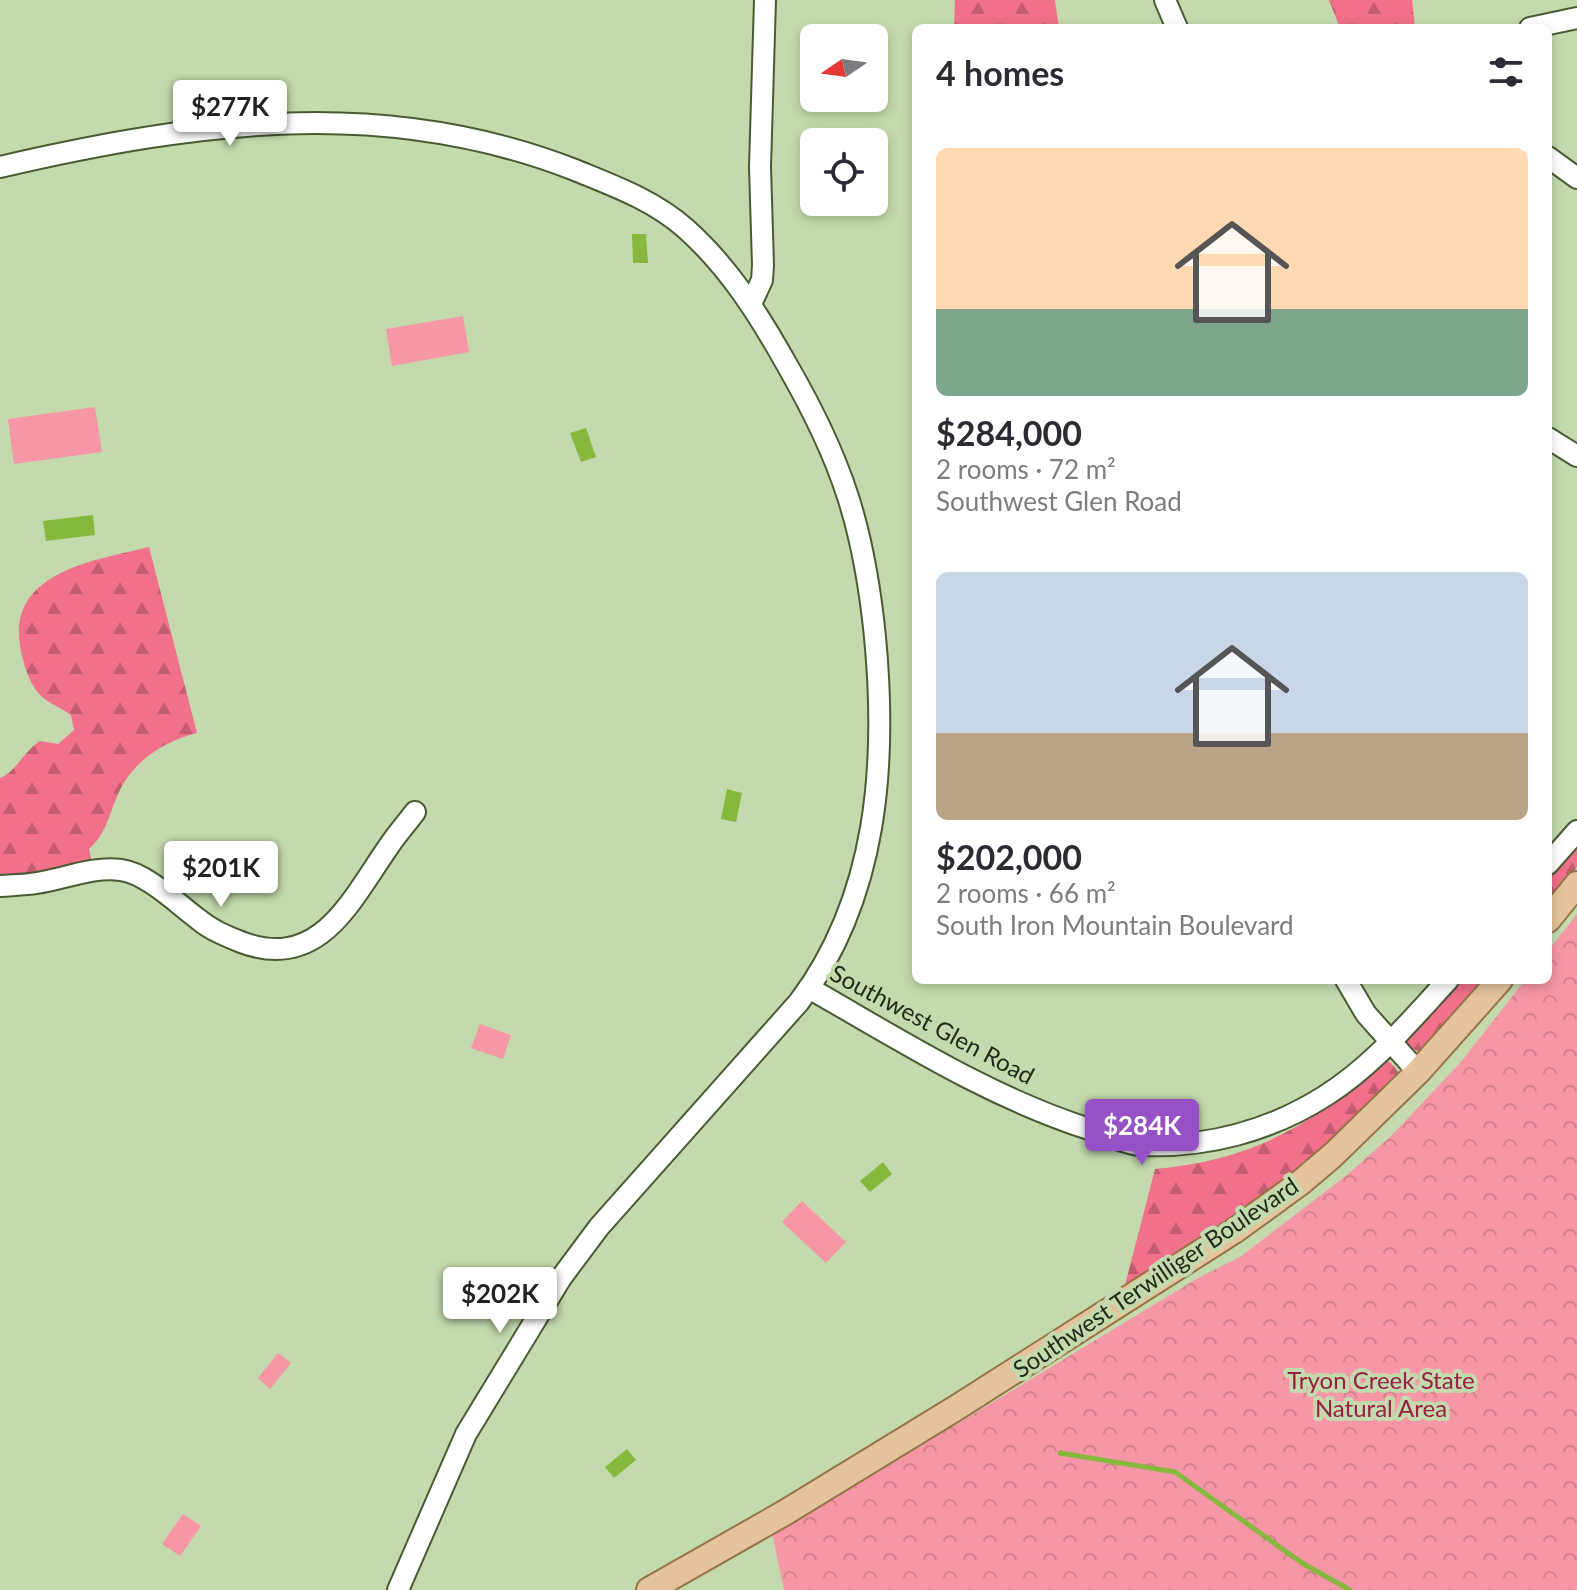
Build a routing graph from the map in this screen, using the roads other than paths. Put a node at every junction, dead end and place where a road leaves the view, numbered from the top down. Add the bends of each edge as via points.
1 (765, 0) edge
2 (1165, 0) edge
3 (1577, 18) edge
4 (1175, 24) edge
5 (1549, 24) edge
6 (1552, 160) edge
7 (0, 167) edge
8 (1577, 178) edge
9 (751, 304) junction
10 (1552, 440) edge
11 (1577, 456) edge
12 (415, 812) dead end
13 (1577, 831) edge
14 (1552, 859) edge
15 (1577, 884) edge
16 (0, 886) edge
17 (1552, 915) edge
18 (1348, 984) edge
19 (1444, 984) edge
20 (1496, 984) edge
21 (809, 988) junction
22 (1390, 1042) junction
23 (1418, 1072) junction
24 (398, 1590) edge
25 (649, 1590) edge

1 - 9 street via 763,274
2 - 4 street
3 - 5 street
6 - 8 street
7 - 9 street via 259,123 383,125 463,137 541,158 652,204 697,239
9 - 21 street via 841,470 866,563 880,685 880,766 861,871 837,942
10 - 11 street
12 - 16 street via 330,927 309,943 291,948 257,948 226,936 140,876 123,870
13 - 14 street
15 - 17 main road
18 - 22 street
19 - 22 street, Southwest Glen Road
20 - 23 main road, Southwest Terwilliger Boulevard
21 - 22 street, Southwest Glen Road via 985,1088 1138,1145 1200,1144 1283,1120 1327,1095
21 - 24 street via 587,1241 466,1434
22 - 23 street
23 - 25 main road, Southwest Terwilliger Boulevard via 1333,1155 1234,1231 1085,1328

